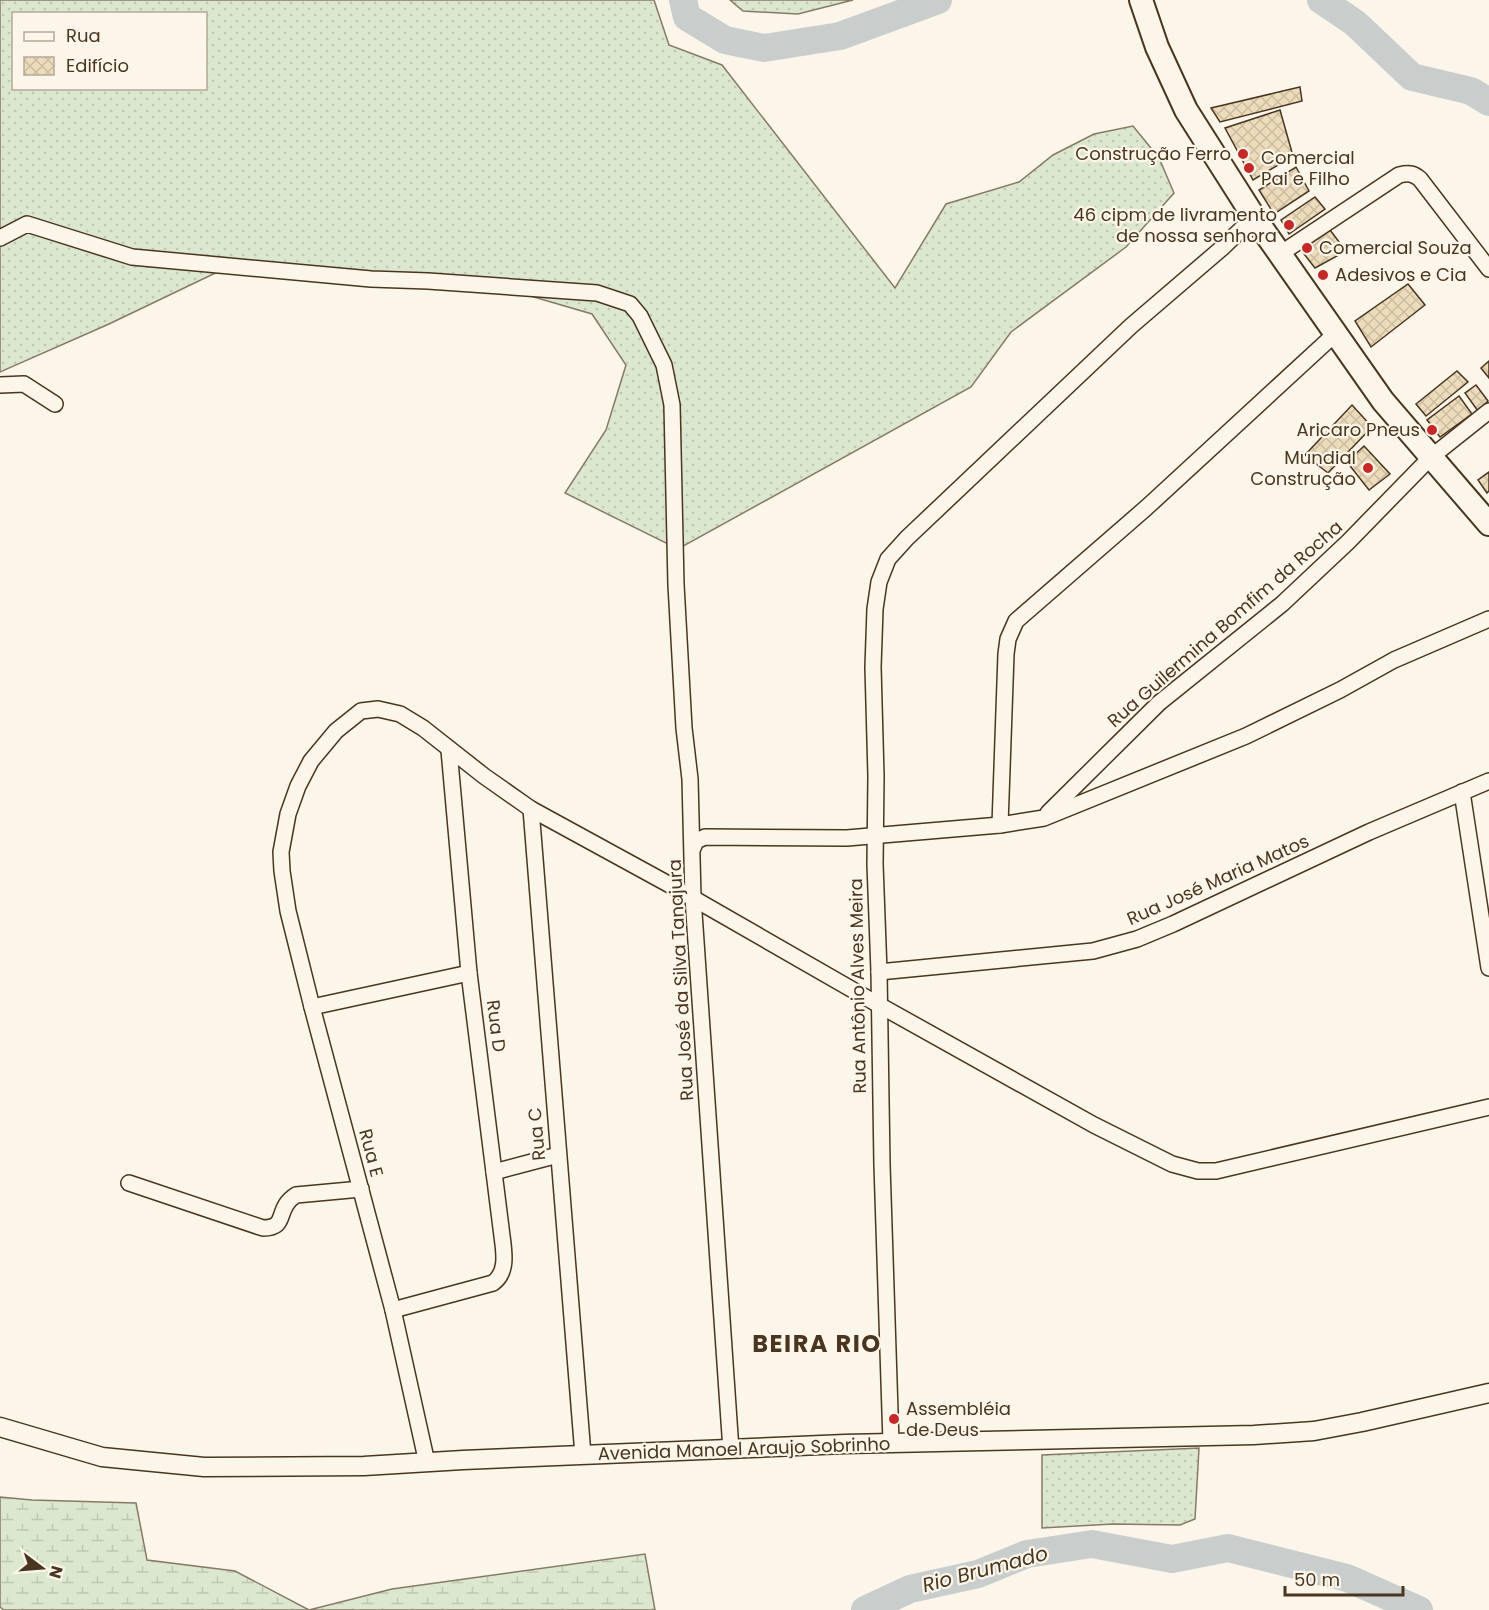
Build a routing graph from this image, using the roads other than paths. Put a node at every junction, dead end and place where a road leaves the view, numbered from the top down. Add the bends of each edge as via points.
1 (1141, 0) edge
2 (1254, 217) junction
3 (0, 238) edge
4 (1280, 254) junction
5 (1489, 269) edge
6 (1335, 334) junction
7 (0, 385) edge
8 (55, 404) dead end
9 (1489, 411) edge
10 (1431, 458) junction
11 (1489, 524) edge
12 (1489, 619) edge
13 (449, 750) junction
14 (1489, 781) edge
15 (1462, 792) junction
16 (531, 809) junction
17 (1044, 818) junction
18 (1000, 825) junction
19 (875, 836) junction
20 (693, 848) junction
21 (693, 898) junction
22 (1489, 968) edge
23 (470, 972) junction
24 (879, 972) junction
25 (879, 1005) junction
26 (312, 1007) junction
27 (1489, 1107) edge
28 (558, 1155) junction
29 (494, 1172) junction
30 (129, 1183) dead end
31 (361, 1189) junction
32 (393, 1310) junction
33 (1489, 1393) edge
34 (0, 1427) edge
35 (891, 1443) junction
36 (731, 1450) junction
37 (583, 1455) junction
38 (427, 1463) junction

1 - 2 main road via 1186,110
2 - 4 main road
2 - 19 street, Rua Antônio Alves Meira via 1131,326 888,560 879,582 875,609
3 - 20 street, Rua José da Silva Tanajura via 27,224 132,257 371,279 597,293 630,303 664,365 672,405 680,658
4 - 5 street via 1407,173 1420,179
4 - 6 main road
6 - 10 main road via 1383,401
6 - 18 street via 1016,621 1006,654
7 - 8 street via 24,384
9 - 10 street, Rua Guilermina Bomfim da Rocha
10 - 11 main road
10 - 17 street, Rua Guilermina Bomfim da Rocha via 1299,588 1159,703
12 - 17 street via 1394,660 1246,736
13 - 16 street, Rua E
13 - 23 street, Rua D
13 - 26 street, Rua E via 400,714 378,709 361,711 336,730 298,786 288,814 282,871
14 - 15 street, Rua José Maria Matos
15 - 22 street
15 - 24 street, Rua José Maria Matos via 1137,939 1093,951
16 - 21 street, Rua E
16 - 28 street, Rua C
17 - 18 street
18 - 19 street
19 - 20 street via 705,837 696,841
19 - 24 street, Rua Antônio Alves Meira
20 - 21 street, Rua José da Silva Tanajura
21 - 25 street, Rua E
21 - 36 street, Rua José da Silva Tanajura
23 - 26 street
23 - 29 street, Rua D
24 - 25 street, Rua Antônio Alves Meira
25 - 27 street, Rua E via 1142,1150 1198,1171 1236,1167
25 - 35 street, Rua Antônio Alves Meira
26 - 31 street, Rua E
28 - 29 street
28 - 37 street, Rua C
29 - 32 street, Rua D via 504,1268 499,1279
30 - 31 street via 263,1228 276,1226 282,1208 296,1195
31 - 32 street, Rua E
32 - 38 street, Rua E
33 - 35 street, Avenida Manoel Araujo Sobrinho via 1314,1431
34 - 38 street, Avenida Manoel Araujo Sobrinho via 102,1457 147,1463 273,1467
35 - 36 street, Avenida Manoel Araujo Sobrinho
36 - 37 street, Avenida Manoel Araujo Sobrinho
37 - 38 street, Avenida Manoel Araujo Sobrinho

